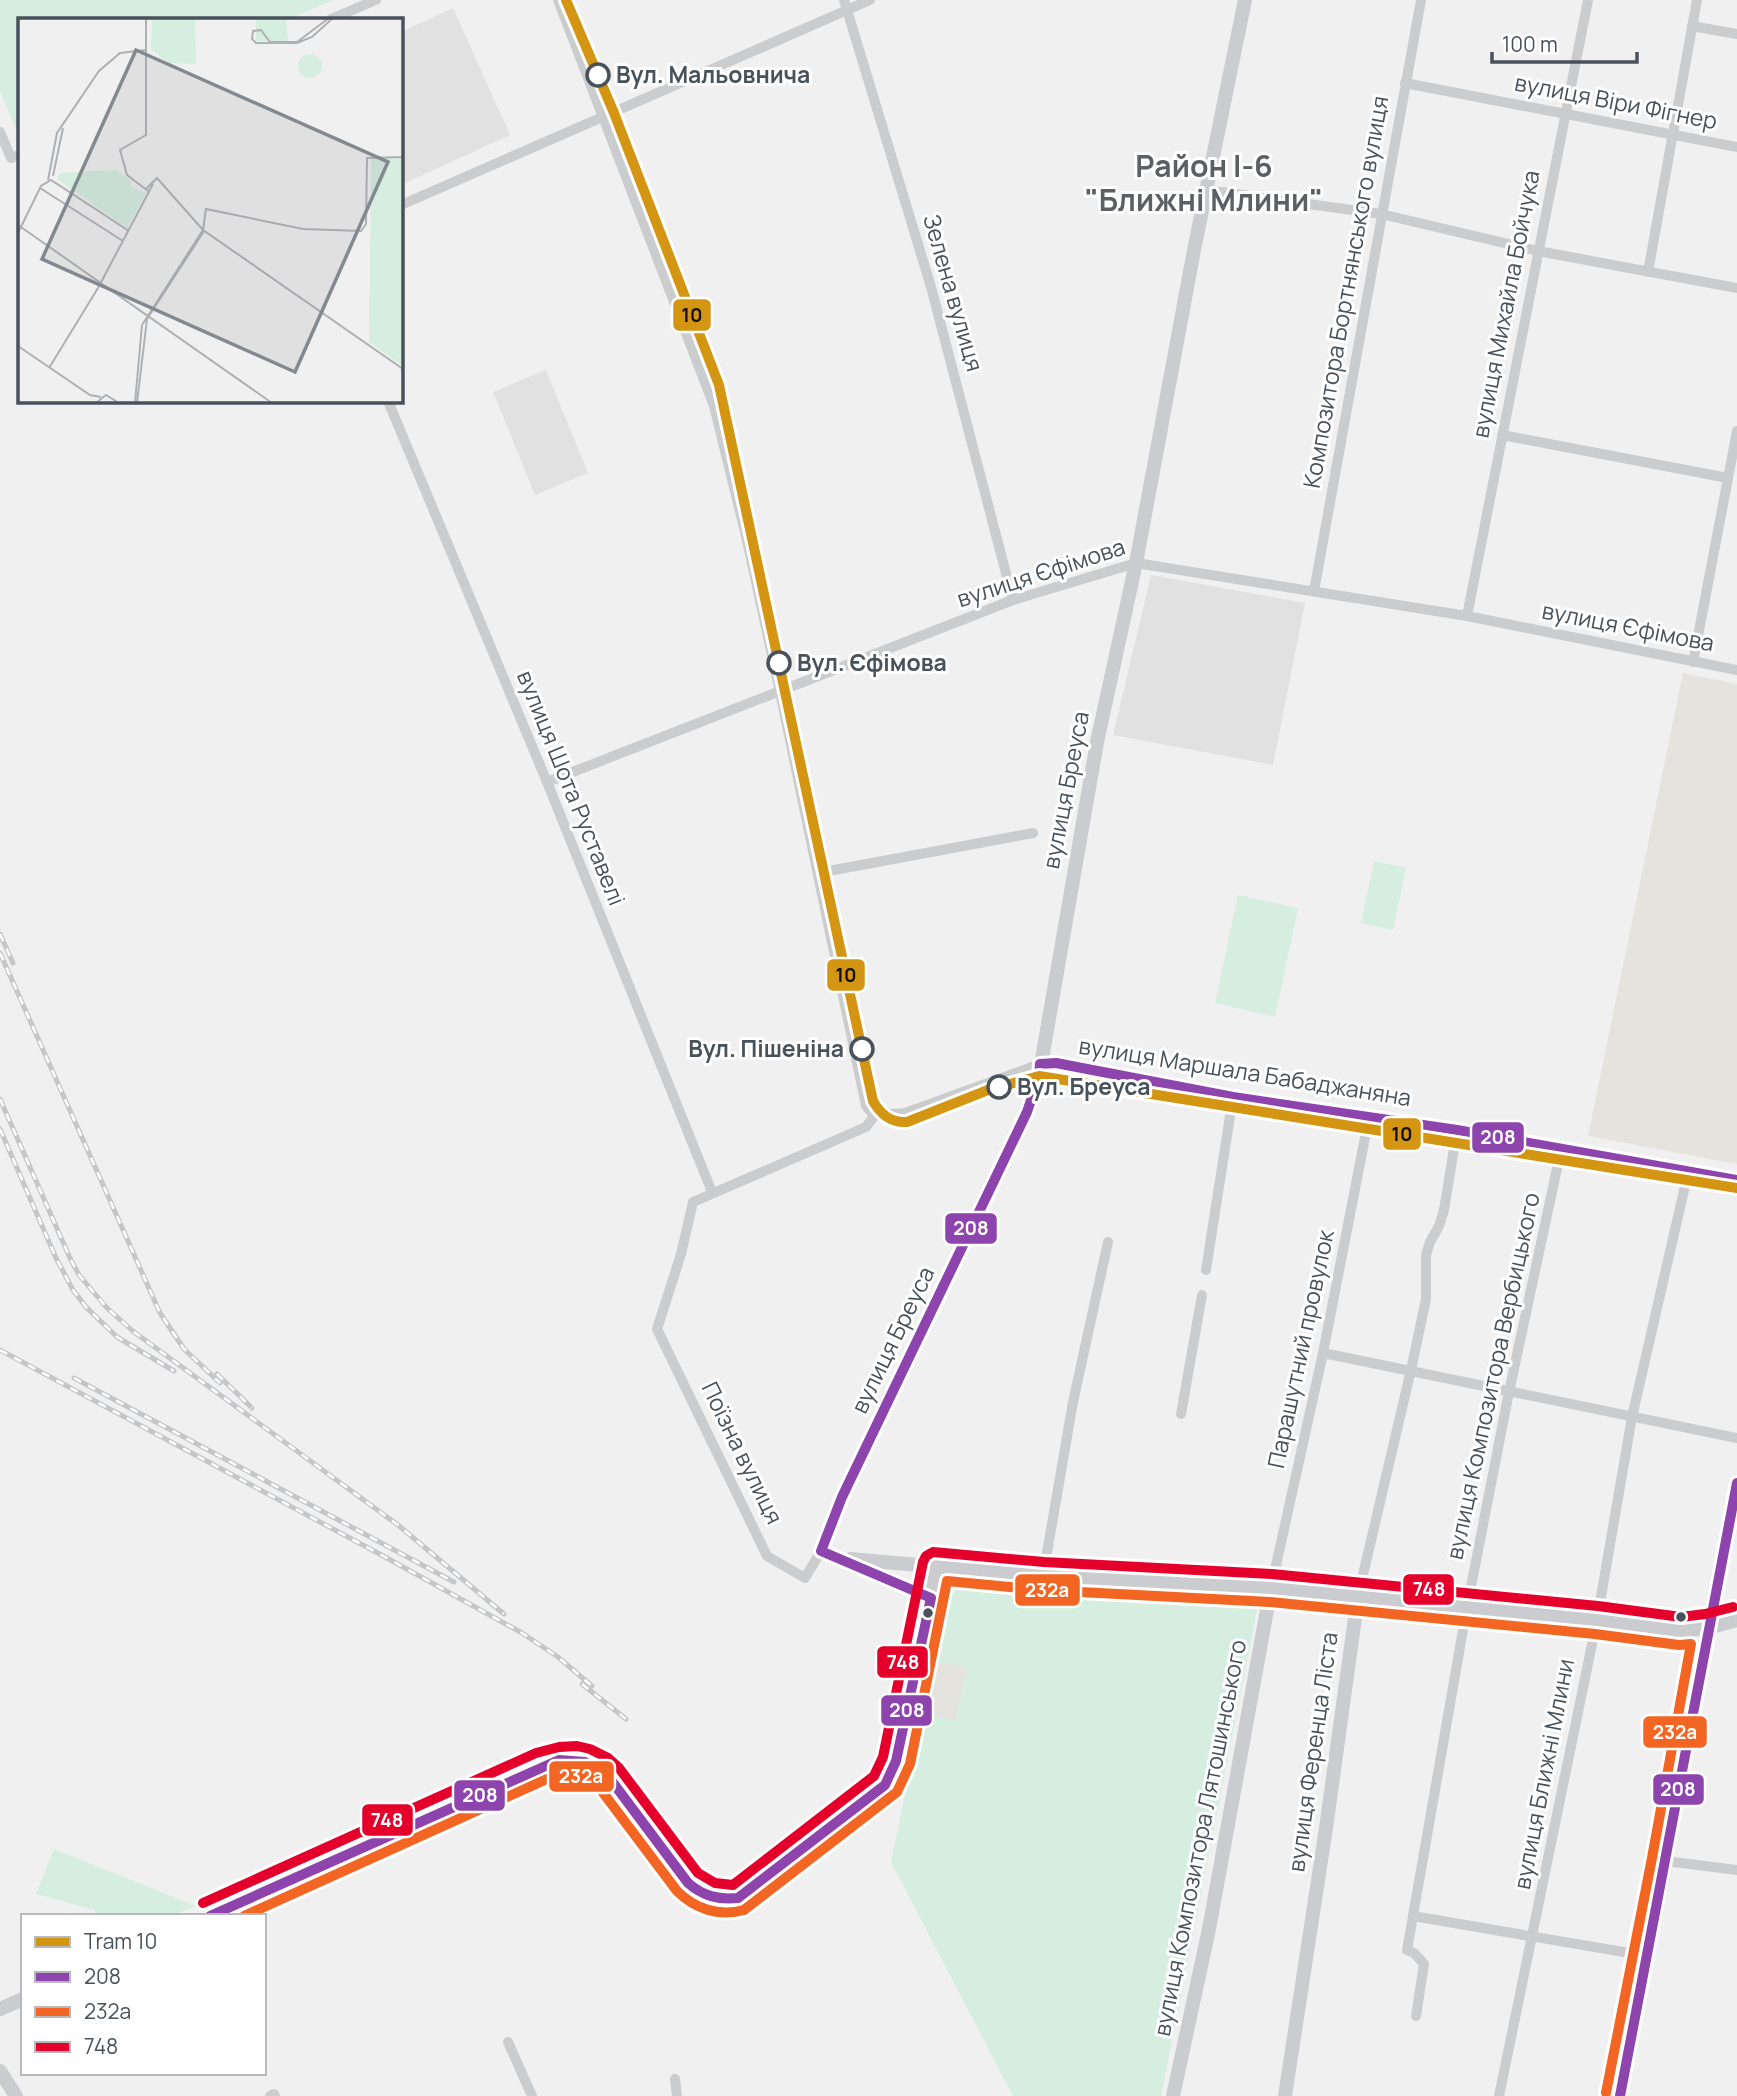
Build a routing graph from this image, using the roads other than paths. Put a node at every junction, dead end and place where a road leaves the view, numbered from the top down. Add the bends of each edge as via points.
1 (376, 0) edge
2 (558, 0) edge
3 (870, 0) edge
4 (1245, 0) edge
5 (1420, 0) edge
6 (1588, 0) edge
7 (1698, 0) edge
8 (846, 5) edge
9 (333, 18) edge
10 (1692, 26) junction
11 (1737, 34) edge
12 (1405, 83) junction
13 (1565, 114) junction
14 (604, 117) junction
15 (0, 132) edge
16 (1672, 136) junction
17 (1737, 147) edge
18 (15, 157) edge
19 (1207, 190) junction
20 (402, 205) edge
21 (1381, 214) junction
22 (1538, 251) junction
23 (1648, 272) junction
24 (1737, 288) edge
25 (388, 402) edge
26 (1737, 431) edge
27 (1502, 435) junction
28 (1728, 478) junction
29 (1136, 563) junction
30 (1314, 591) junction
31 (1013, 600) junction
32 (1467, 616) junction
33 (1693, 662) junction
34 (1737, 670) edge
35 (780, 692) junction
36 (547, 782) junction
37 (1033, 833) dead end
38 (818, 873) junction
39 (1040, 1064) junction
40 (1233, 1097) junction
41 (874, 1116) junction
42 (1369, 1117) junction
43 (1457, 1130) junction
44 (1561, 1150) junction
45 (1688, 1173) junction
46 (1737, 1180) edge
47 (712, 1192) junction
48 (1108, 1242) dead end
49 (1206, 1270) dead end
50 (1202, 1295) dead end
51 (657, 1329) joint
52 (1323, 1353) junction
53 (1411, 1370) junction
54 (1509, 1392) junction
55 (1181, 1414) dead end
56 (1632, 1417) junction
57 (1737, 1438) edge
58 (1737, 1483) edge
59 (821, 1551) junction
60 (838, 1558) junction
61 (936, 1566) junction
62 (1044, 1576) junction
63 (1271, 1588) junction
64 (1358, 1596) junction
65 (930, 1598) junction
66 (1466, 1607) junction
67 (1597, 1620) junction
68 (1737, 1620) edge
69 (1708, 1628) junction
70 (1666, 1861) junction
71 (1737, 1870) edge
72 (213, 1914) edge
73 (1413, 1916) junction
74 (1533, 1938) junction
75 (1647, 1956) junction
76 (21, 2000) edge
77 (0, 2009) edge
78 (1416, 2016) dead end
79 (508, 2042) dead end
80 (0, 2071) edge
81 (676, 2079) dead end
82 (16, 2096) edge
83 (532, 2096) edge
84 (677, 2096) edge
85 (1173, 2096) edge
86 (1284, 2096) edge
87 (1499, 2096) edge
88 (1620, 2096) edge

1 - 9 street
2 - 14 street
3 - 8 street
4 - 19 street, вулиця Бреуса
5 - 12 street, Композитора Бортнянського вулиця
6 - 13 street, вулиця Михайла Бойчука
7 - 10 street
8 - 14 street
8 - 31 street, Зелена вулиця via 931,287
10 - 11 street
10 - 16 street
12 - 13 street, вулиця Віри Фігнер
12 - 21 street, Композитора Бортнянського вулиця
13 - 16 street, вулиця Віри Фігнер
13 - 22 street, вулиця Михайла Бойчука
14 - 20 street
14 - 35 street via 714,406
15 - 18 street
16 - 17 street, вулиця Віри Фігнер
16 - 23 street
19 - 21 street
19 - 29 street, вулиця Бреуса
21 - 22 street
21 - 30 street, Композитора Бортнянського вулиця
22 - 23 street
22 - 27 street, вулиця Михайла Бойчука
23 - 24 street
25 - 36 street, вулиця Шота Руставелі
26 - 28 street
27 - 28 street
27 - 32 street, вулиця Михайла Бойчука
28 - 33 street
29 - 30 street, вулиця Єфімова
29 - 31 street, вулиця Єфімова
29 - 39 street, вулиця Бреуса via 1097,742
30 - 32 street, вулиця Єфімова
31 - 35 street, вулиця Єфімова
32 - 33 street, вулиця Єфімова
33 - 34 street, вулиця Єфімова
35 - 36 street, вулиця Єфімова
35 - 38 street
36 - 47 street, вулиця Шота Руставелі
37 - 38 street
38 - 41 street via 866,1106
39 - 40 street, вулиця Маршала Бабаджаняна via 1056,1063
39 - 41 street, вулиця Маршала Бабаджаняна via 908,1112
39 - 59 street, вулиця Бреуса via 1027,1112 842,1497
40 - 42 street, вулиця Маршала Бабаджаняна
40 - 49 street
41 - 47 street, вулиця Маршала Бабаджаняна via 866,1127
42 - 43 street, вулиця Маршала Бабаджаняна
42 - 52 street, Парашутний провулок
43 - 44 street, вулиця Маршала Бабаджаняна
43 - 53 street, вулиця Ференца Ліста via 1444,1210 1426,1255 1426,1299
44 - 45 street, вулиця Маршала Бабаджаняна
44 - 54 street, вулиця Композитора Вербицького
45 - 46 street, вулиця Маршала Бабаджаняна
45 - 56 street, вулиця Ближні Млини
47 - 51 street, вулиця Маршала Бабаджаняна via 694,1202
48 - 62 street via 1073,1402
50 - 55 street
51 - 59 street, Поїзна вулиця via 767,1556 805,1578
52 - 53 street
52 - 63 street, Парашутний провулок
53 - 54 street
53 - 64 street, вулиця Ференца Ліста
54 - 56 street
54 - 66 street, вулиця Композитора Вербицького
56 - 57 street
56 - 67 street, вулиця Ближні Млини
58 - 69 street
59 - 60 street
60 - 61 street
60 - 65 street
61 - 62 street
61 - 65 street
62 - 63 street
63 - 64 street
63 - 85 street, вулиця Композитора Лятошинського via 1212,1917
64 - 66 street
64 - 86 street, вулиця Ференца Ліста
65 - 72 street via 896,1761 885,1785 738,1898 723,1900 699,1893 608,1776 578,1759 542,1766
66 - 67 street
66 - 73 street, вулиця Композитора Вербицького
67 - 69 street via 1681,1630
67 - 74 street, вулиця Ближні Млини
68 - 69 street
69 - 70 street
70 - 71 street
70 - 75 street
73 - 74 street
73 - 78 street, вулиця Композитора Вербицького via 1407,1950 1424,1964
74 - 75 street
74 - 87 street, вулиця Ближні Млини
75 - 88 street
76 - 77 street
79 - 83 street
80 - 82 street
81 - 84 street

